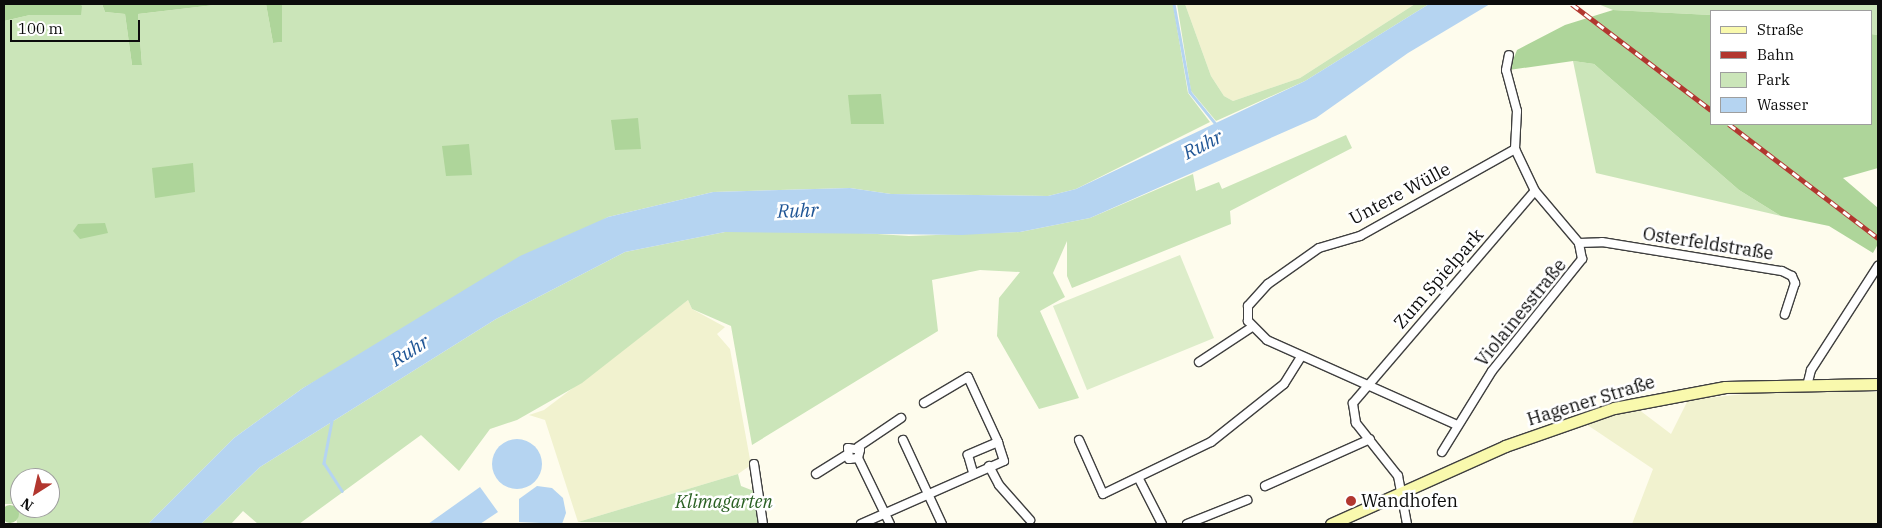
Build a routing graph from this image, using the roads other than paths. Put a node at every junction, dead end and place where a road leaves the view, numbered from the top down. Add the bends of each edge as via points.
1 (1509, 54) dead end
2 (1515, 149) junction
3 (1535, 191) junction
4 (1579, 243) junction
5 (1878, 266) edge
6 (1785, 314) dead end
7 (1252, 327) junction
8 (1301, 357) junction
9 (1199, 362) dead end
10 (1808, 382) junction
11 (1878, 384) edge
12 (1365, 386) junction
13 (924, 403) dead end
14 (901, 418) dead end
15 (1457, 424) junction
16 (1370, 439) junction
17 (903, 440) dead end
18 (1079, 440) dead end
19 (998, 442) junction
20 (858, 447) junction
21 (1442, 452) dead end
22 (846, 455) junction
23 (858, 458) junction
24 (754, 464) dead end
25 (989, 466) junction
26 (816, 474) dead end
27 (973, 474) junction
28 (1139, 478) junction
29 (1265, 486) dead end
30 (1403, 493) junction
31 (928, 494) junction
32 (1247, 500) dead end
33 (884, 512) junction
34 (1030, 520) dead end
35 (763, 524) edge
36 (861, 524) edge
37 (890, 524) edge
38 (942, 524) edge
39 (1162, 524) edge
40 (1187, 524) edge
41 (1331, 524) edge
42 (1407, 524) edge

1 - 2 street, Violainesstraße via 1506,70 1517,111
2 - 3 street, Violainesstraße
2 - 7 street, Untere Wülle via 1360,236 1319,248 1252,299 1247,314
3 - 4 street, Violainesstraße
3 - 12 street, Zum Spielpark
4 - 6 street, Osterfeldstraße via 1602,242 1782,271 1792,276 1795,283
4 - 15 street, Violainesstraße via 1580,264 1513,344
5 - 10 street via 1811,370
7 - 8 street
7 - 9 street
8 - 12 street
8 - 28 street via 1284,384 1211,442
10 - 11 main road, Hagener Straße
10 - 30 main road, Hagener Straße via 1698,391 1614,408 1505,446
12 - 15 street
12 - 16 street via 1357,394 1352,413
13 - 19 street via 968,377
14 - 20 street
15 - 21 street, Violainesstraße
16 - 29 street
16 - 30 street via 1398,476
17 - 31 street
18 - 28 street via 1103,494
19 - 25 street via 1004,461
19 - 27 street via 968,456
20 - 22 street via 849,447
20 - 23 street
22 - 23 street
22 - 26 street
23 - 33 street
24 - 35 street
25 - 27 street
25 - 34 street via 999,485
27 - 31 street
28 - 39 street
30 - 41 main road, Hagener Straße
30 - 42 street
31 - 33 street
31 - 38 street
32 - 40 street
33 - 36 street
33 - 37 street

